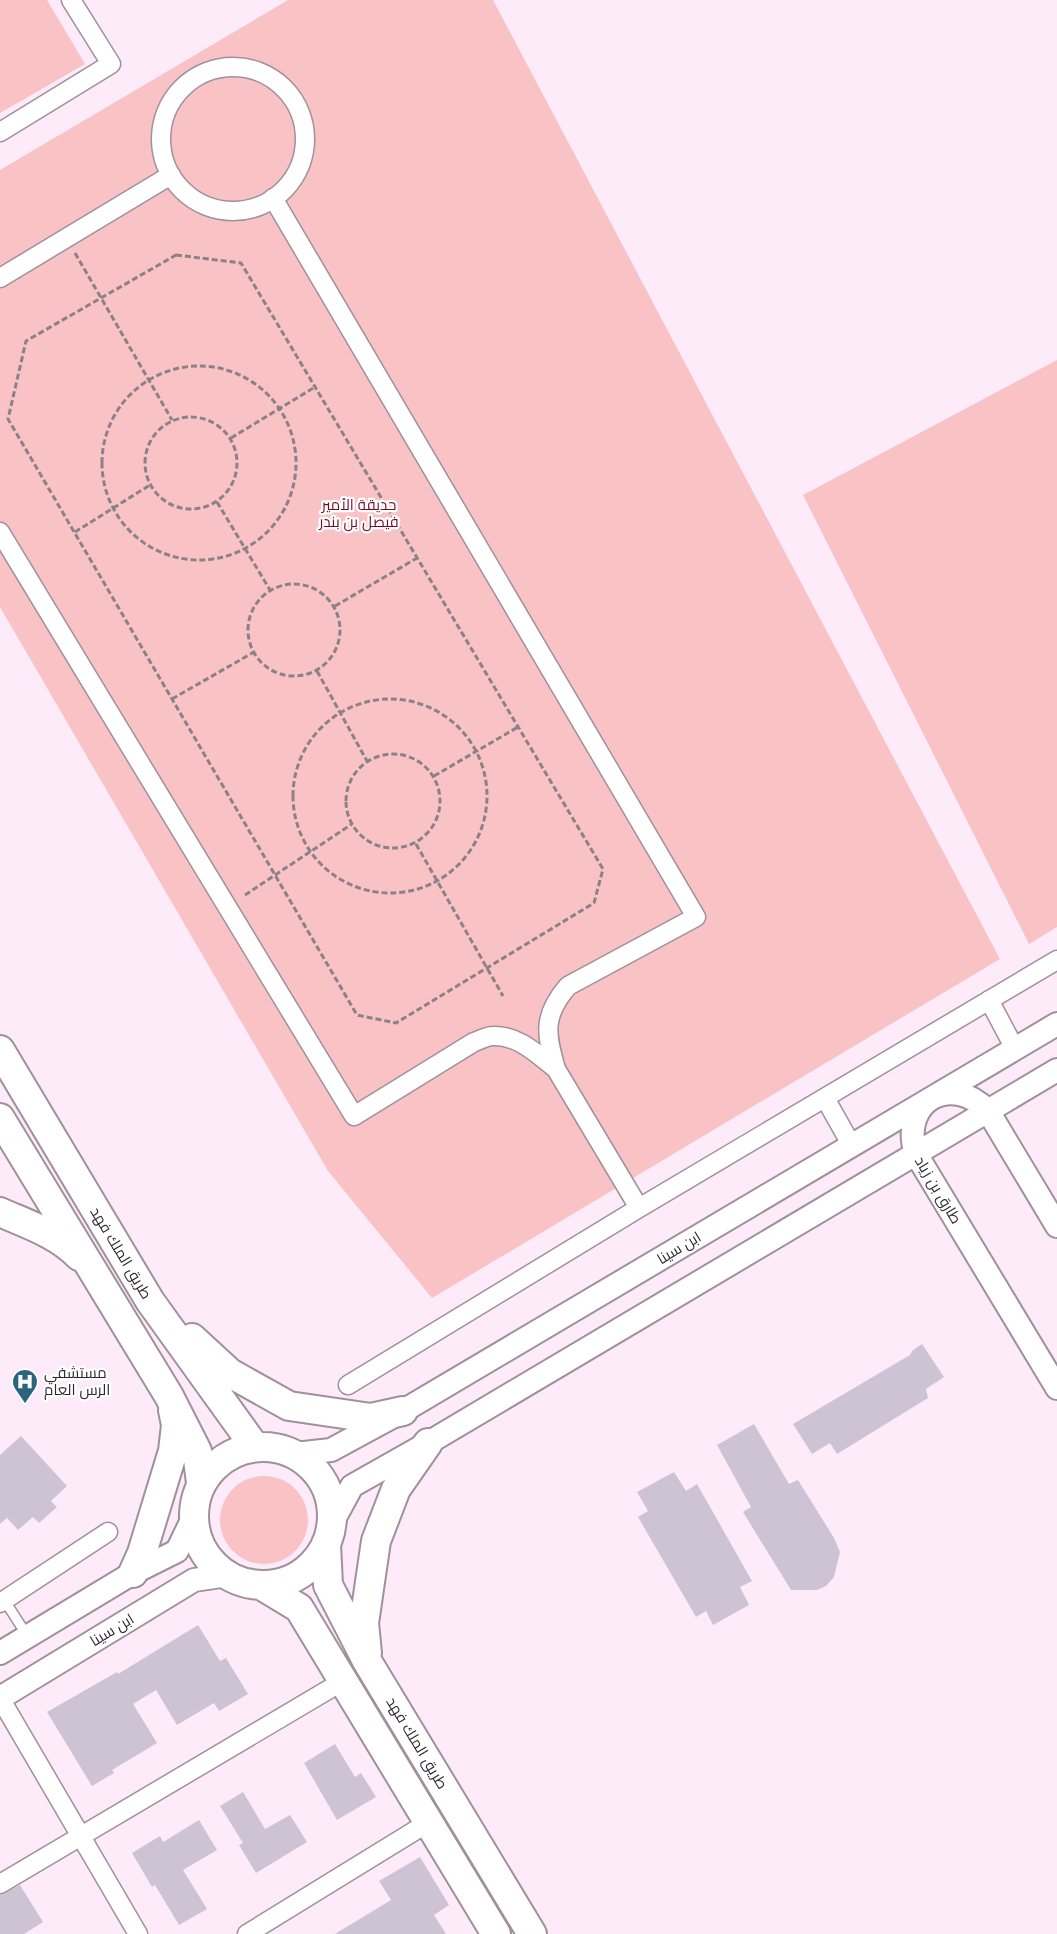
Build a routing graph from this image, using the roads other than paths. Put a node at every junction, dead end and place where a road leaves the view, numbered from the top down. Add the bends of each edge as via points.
1 (71, 0) edge
2 (0, 132) edge
3 (171, 175) junction
4 (273, 198) junction
5 (0, 278) edge
6 (0, 532) edge
7 (1057, 960) edge
8 (989, 1000) junction
9 (1057, 1024) edge
10 (1015, 1049) junction
11 (0, 1050) edge
12 (556, 1069) junction
13 (1057, 1070) edge
14 (934, 1097) junction
15 (825, 1098) junction
16 (988, 1111) junction
17 (0, 1118) edge
18 (852, 1146) junction
19 (916, 1154) junction
20 (639, 1208) junction
21 (0, 1212) edge
22 (1057, 1226) edge
23 (92, 1270) junction
24 (150, 1301) junction
25 (348, 1385) dead end
26 (1057, 1389) edge
27 (170, 1396) junction
28 (403, 1411) junction
29 (428, 1443) junction
30 (255, 1447) junction
31 (295, 1454) junction
32 (201, 1483) junction
33 (193, 1518) junction
34 (108, 1532) dead end
35 (329, 1533) junction
36 (133, 1573) junction
37 (228, 1575) junction
38 (261, 1585) junction
39 (2, 1599) edge
40 (28, 1637) junction
41 (0, 1653) edge
42 (367, 1661) junction
43 (343, 1681) junction
44 (0, 1698) edge
45 (429, 1822) junction
46 (82, 1837) junction
47 (0, 1884) edge
48 (138, 1934) edge
49 (247, 1934) edge
50 (496, 1934) edge
51 (532, 1934) edge

1 - 2 street via 111,64
3 - 4 street via 194,200 215,209 238,211
3 - 4 street via 160,140 164,117 175,96 192,79 214,69 238,67 262,73 282,86 297,105 304,128 304,151 296,174
3 - 5 street
4 - 12 street via 696,917 568,986 549,1018 547,1038
6 - 12 street via 354,1116 474,1042 491,1036 513,1039 529,1047
7 - 8 street
8 - 10 street
8 - 15 street
9 - 10 street, ابن سينا
10 - 14 street, ابن سينا
11 - 24 main road, طريق الملك فهد
12 - 20 street
13 - 16 street
14 - 16 street via 958,1093 975,1099
14 - 18 street, ابن سينا
14 - 19 street, طارق بن زياد via 923,1105 912,1128
15 - 18 street
15 - 20 street
16 - 19 street
16 - 22 street
17 - 23 main road
18 - 28 street, ابن سينا
19 - 26 street, طارق بن زياد
19 - 29 street
20 - 25 street
21 - 23 main road via 70,1246
23 - 27 main road
24 - 28 main road via 230,1373 289,1406 371,1418
24 - 30 main road, طريق الملك فهد
27 - 32 main road via 197,1451
27 - 36 main road via 176,1425 173,1451
28 - 31 street, ابن سينا via 331,1450
29 - 35 street via 352,1486
29 - 42 main road via 396,1489 376,1541 364,1623
30 - 31 main road
30 - 32 main road via 234,1453 215,1465
31 - 35 main road via 312,1466 324,1483 331,1503
32 - 33 main road
33 - 36 street via 177,1551
33 - 37 main road via 198,1541 210,1561
34 - 39 street
35 - 38 main road via 315,1561 300,1574
35 - 42 main road, طريق الملك فهد via 328,1585
36 - 40 street
37 - 38 main road
37 - 44 street, ابن سينا via 194,1580
38 - 43 main road, طريق الملك فهد via 298,1608
39 - 40 lane
40 - 41 street
42 - 51 main road, طريق الملك فهد
43 - 45 main road, طريق الملك فهد
43 - 46 street
44 - 46 street
45 - 49 street
45 - 50 main road, طريق الملك فهد
46 - 47 street
46 - 48 street

